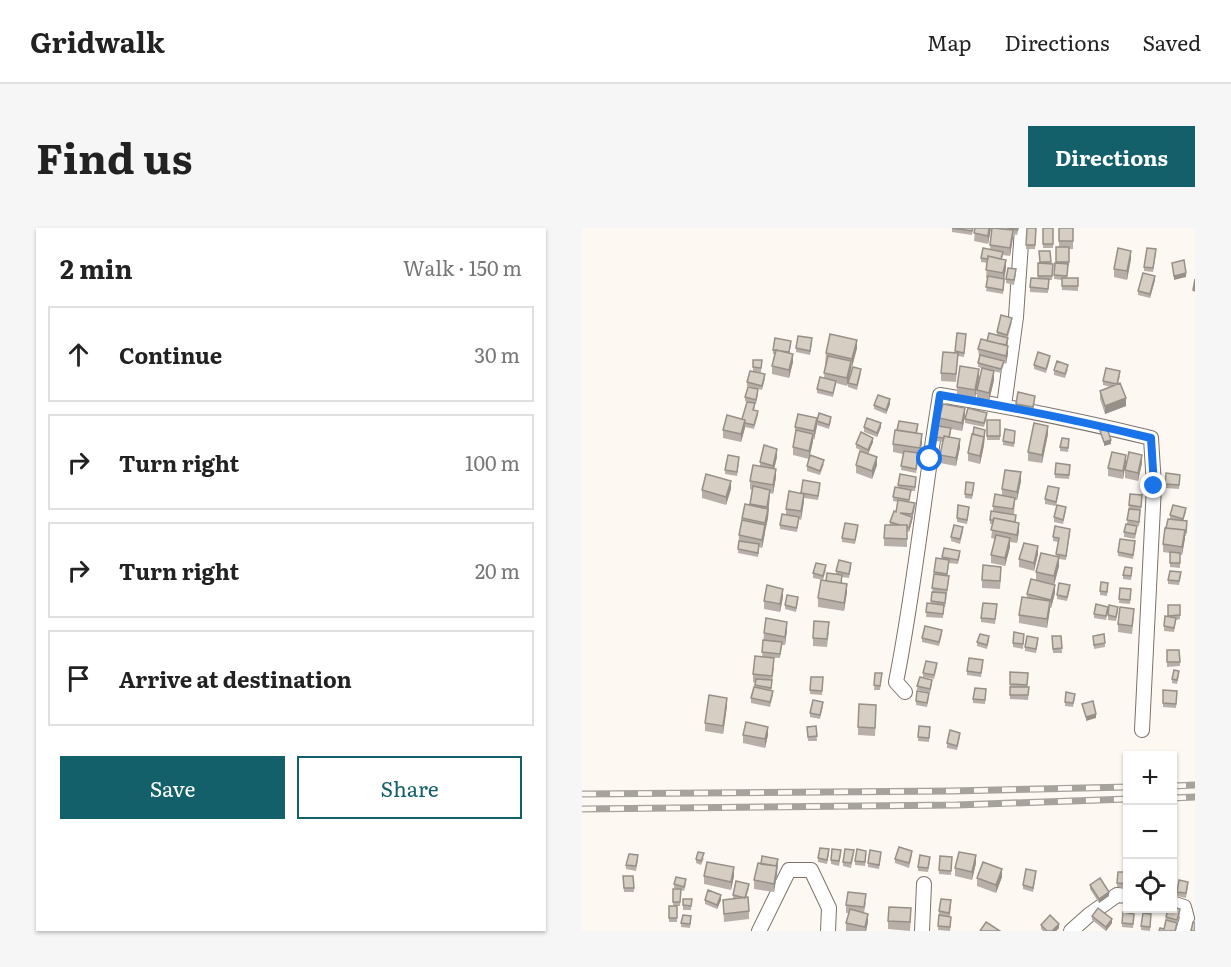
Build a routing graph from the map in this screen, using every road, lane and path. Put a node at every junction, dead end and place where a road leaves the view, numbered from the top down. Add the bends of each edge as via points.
1 (1022, 228) edge
2 (1005, 406) junction
3 (905, 692) dead end
4 (1142, 730) dead end
5 (924, 884) dead end
6 (1123, 896) edge
7 (1177, 904) edge
8 (759, 931) edge
9 (828, 931) edge
10 (922, 931) edge
11 (1071, 931) edge
12 (1183, 931) edge

1 - 2 street
2 - 3 street via 940,395 896,682
2 - 4 street via 1151,438 1154,486
5 - 10 street
6 - 11 street via 1117,895
7 - 12 street via 1184,907 1187,918
8 - 9 street via 789,870 811,870 829,908

